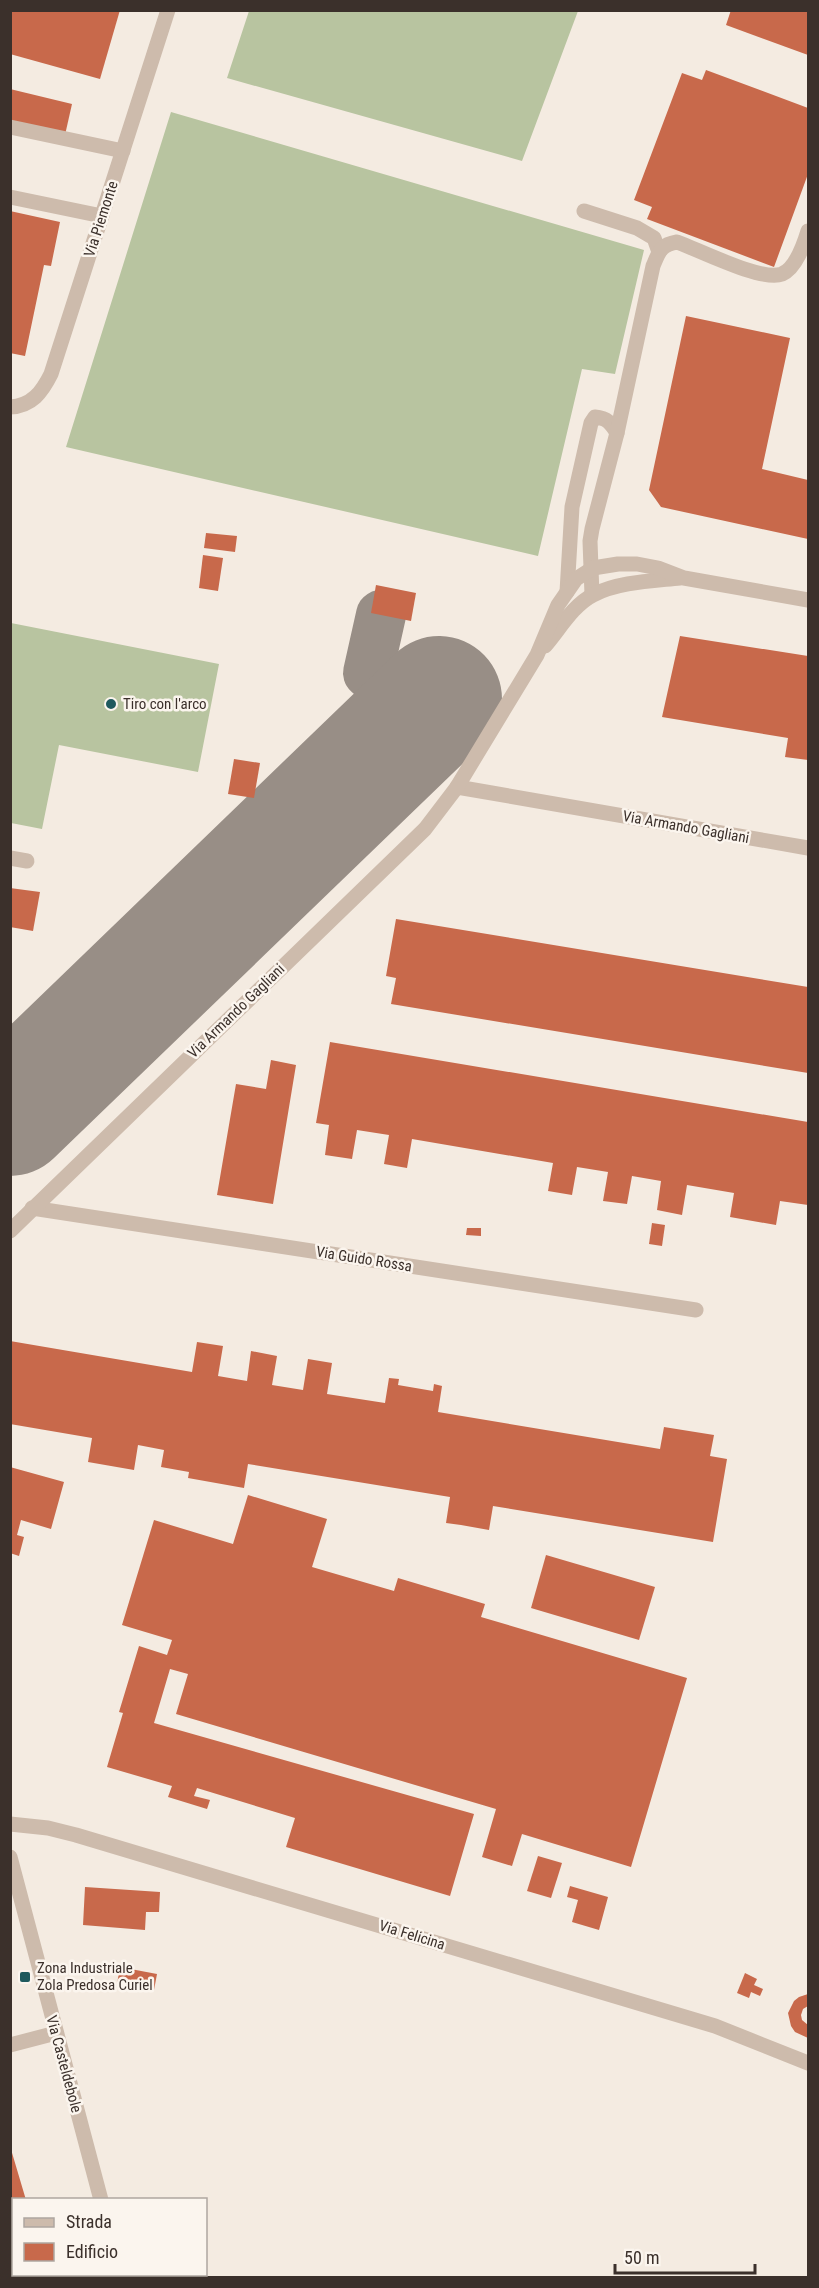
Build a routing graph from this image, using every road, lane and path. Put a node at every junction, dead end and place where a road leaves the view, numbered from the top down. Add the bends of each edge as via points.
1 (168, 10) edge
2 (10, 127) edge
3 (123, 151) junction
4 (10, 197) edge
5 (584, 212) dead end
6 (102, 216) junction
7 (808, 231) edge
8 (659, 252) junction
9 (10, 407) edge
10 (617, 433) junction
11 (593, 568) junction
12 (684, 578) junction
13 (567, 592) junction
14 (592, 595) junction
15 (808, 600) edge
16 (537, 655) junction
17 (457, 787) junction
18 (808, 848) edge
19 (10, 858) edge
20 (27, 861) dead end
21 (33, 1208) junction
22 (10, 1231) edge
23 (696, 1310) dead end
24 (10, 1824) edge
25 (10, 1857) edge
26 (56, 2033) junction
27 (10, 2045) edge
28 (808, 2063) edge
29 (101, 2198) edge

1 - 3 street, Via Piemonte
2 - 3 street
3 - 6 street, Via Piemonte
4 - 6 street
5 - 8 street via 637,228 654,238
6 - 9 street, Via Piemonte via 44,389 33,401
7 - 8 street via 792,265 784,273 771,276 676,242
8 - 10 street
10 - 11 street via 592,529
10 - 13 street, Via Armando Gagliani via 603,418 596,417 591,423 572,507
11 - 12 street, Via Armando Gagliani via 637,564
11 - 13 street, Via Armando Gagliani via 576,579
11 - 14 street
12 - 14 street, Via Armando Gagliani via 632,583
12 - 15 street, Via Armando Gagliani
13 - 16 street, Via Armando Gagliani
14 - 16 street, Via Armando Gagliani
16 - 17 street, Via Armando Gagliani
17 - 18 street, Via Armando Gagliani
17 - 21 street, Via Armando Gagliani via 425,829
19 - 20 street
21 - 22 street, Via Armando Gagliani
21 - 23 street, Via Guido Rossa
24 - 28 street, Via Felicina via 76,1835 692,2019
25 - 26 street, Via Casteldebole
26 - 27 street
26 - 29 street, Via Casteldebole

